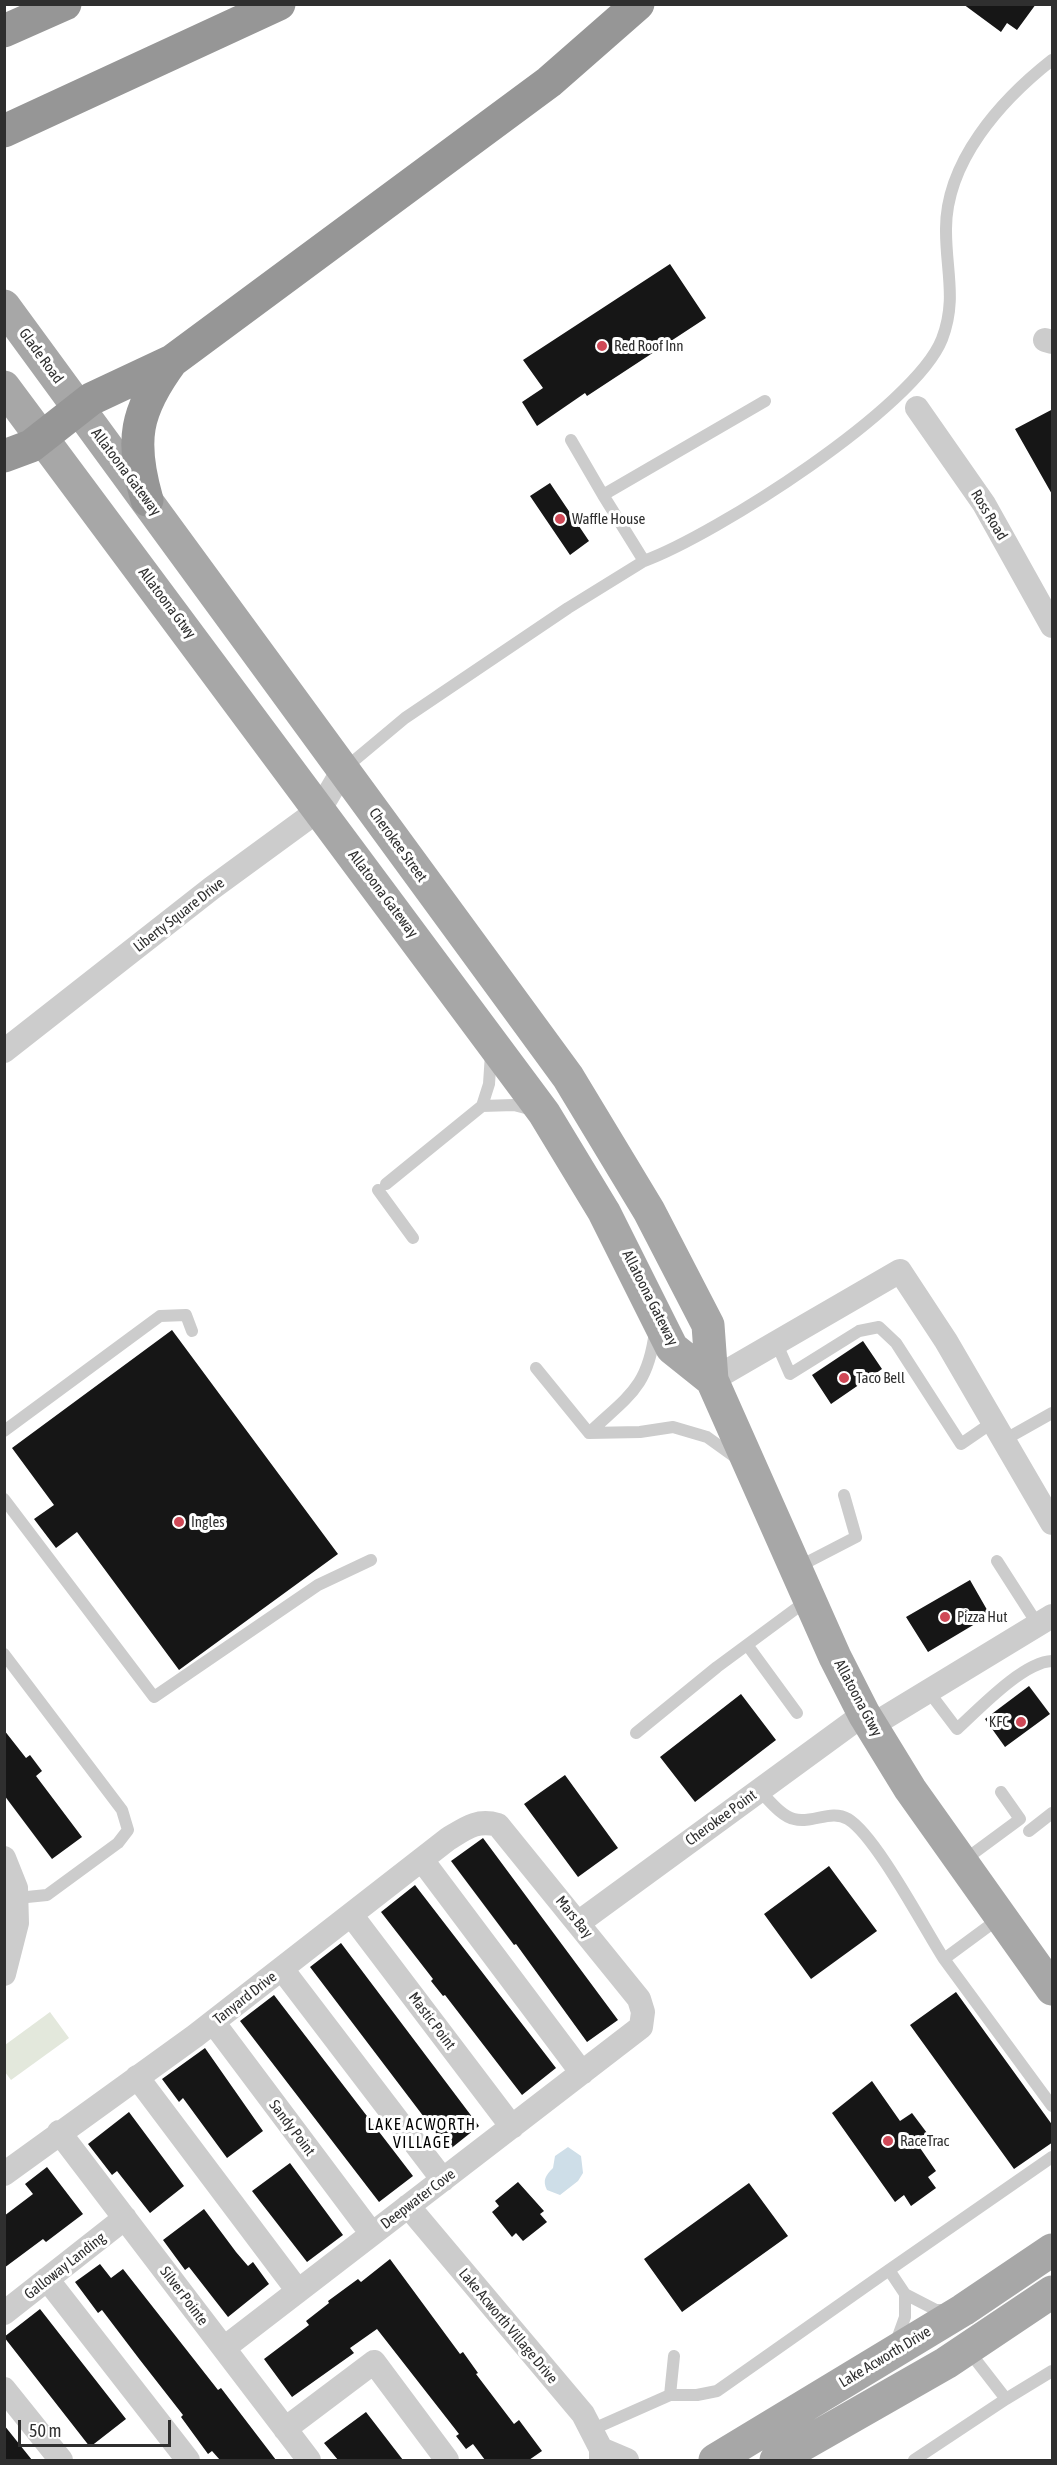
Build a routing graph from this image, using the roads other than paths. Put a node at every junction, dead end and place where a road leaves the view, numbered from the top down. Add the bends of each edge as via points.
1 (64, 4) edge
2 (279, 4) edge
3 (638, 4) edge
4 (4, 31) edge
5 (1053, 60) edge
6 (4, 131) edge
7 (4, 306) edge
8 (172, 361) junction
9 (4, 387) edge
10 (765, 401) dead end
11 (78, 407) junction
12 (917, 408) dead end
13 (42, 436) junction
14 (571, 440) dead end
15 (4, 456) edge
16 (603, 495) junction
17 (147, 500) junction
18 (644, 561) junction
19 (1053, 626) edge
20 (343, 770) junction
21 (291, 771) joint
22 (320, 809) junction
23 (490, 1038) junction
24 (4, 1051) edge
25 (482, 1106) junction
26 (546, 1116) junction
27 (413, 1238) dead end
28 (657, 1315) junction
29 (192, 1331) dead end
30 (776, 1342) junction
31 (536, 1368) dead end
32 (712, 1380) junction
33 (1053, 1413) edge
34 (4, 1431) edge
35 (999, 1431) junction
36 (589, 1433) junction
37 (754, 1472) junction
38 (844, 1494) dead end
39 (4, 1498) edge
40 (1053, 1523) edge
41 (371, 1560) dead end
42 (997, 1561) dead end
43 (797, 1568) junction
44 (810, 1598) junction
45 (1046, 1620) edge
46 (748, 1646) junction
47 (4, 1654) edge
48 (1053, 1661) edge
49 (929, 1692) junction
50 (797, 1713) dead end
51 (868, 1720) junction
52 (636, 1733) dead end
53 (759, 1790) junction
54 (1001, 1792) dead end
55 (1053, 1813) edge
56 (484, 1821) joint
57 (1029, 1832) dead end
58 (4, 1858) edge
59 (422, 1860) junction
60 (961, 1862) junction
61 (17, 1898) junction
62 (352, 1916) junction
63 (1001, 1917) junction
64 (11, 1922) edge
65 (578, 1923) junction
66 (944, 1959) junction
67 (282, 1969) junction
68 (4, 1974) edge
69 (1053, 1989) edge
70 (213, 2022) junction
71 (641, 2027) joint
72 (582, 2073) junction
73 (137, 2078) junction
74 (1053, 2106) edge
75 (512, 2127) junction
76 (59, 2132) junction
77 (1053, 2157) edge
78 (4, 2174) edge
79 (443, 2180) junction
80 (408, 2206) junction
81 (125, 2218) junction
82 (372, 2234) junction
83 (1053, 2250) edge
84 (889, 2270) junction
85 (47, 2279) junction
86 (298, 2291) junction
87 (1053, 2292) edge
88 (905, 2294) junction
89 (963, 2310) junction
90 (4, 2313) edge
91 (224, 2348) junction
92 (967, 2349) junction
93 (674, 2356) dead end
94 (885, 2357) junction
95 (1053, 2371) edge
96 (4, 2389) edge
97 (670, 2395) junction
98 (1006, 2398) junction
99 (285, 2428) junction
100 (598, 2446) edge
101 (61, 2460) edge
102 (188, 2460) edge
103 (309, 2460) edge
104 (447, 2460) edge
105 (627, 2460) edge
106 (715, 2460) edge
107 (776, 2460) edge
108 (915, 2460) edge

1 - 4 highway
2 - 6 highway
3 - 8 highway via 549,82
5 - 18 lane via 1003,103 956,180 946,228 950,309 942,339 925,366 875,415 825,454 697,537
7 - 11 main road, Glade Road
8 - 11 highway
8 - 17 highway via 149,394 137,431 137,457
9 - 13 main road
10 - 16 lane
11 - 13 highway
11 - 17 main road, Allatoona Gateway
12 - 19 street, Ross Road via 984,504
13 - 15 highway via 19,452
13 - 21 main road, Allatoona Gtwy
14 - 16 lane
16 - 18 lane
17 - 20 main road, Allatoona Gateway
18 - 20 lane via 405,718
20 - 22 street, Liberty Square Drive
20 - 32 main road, Cherokee Street via 568,1077 649,1211 708,1325
21 - 22 main road, Allatoona Gateway
22 - 23 main road, Allatoona Gateway
22 - 24 street, Liberty Square Drive
23 - 25 lane via 491,1070
23 - 26 main road, Allatoona Gateway
25 - 26 lane via 514,1105
25 - 27 lane via 382,1187
26 - 28 main road, Allatoona Gateway via 604,1212
28 - 32 main road, Allatoona Gateway via 672,1348
28 - 36 lane via 652,1355 641,1383
29 - 34 lane via 186,1315 160,1316
30 - 32 street
30 - 35 lane via 790,1374 859,1331 879,1327 896,1343 961,1444
30 - 35 street via 900,1271
31 - 36 lane
32 - 37 main road, Allatoona Gtwy
33 - 35 lane
35 - 40 street
36 - 37 lane via 673,1427 707,1437
37 - 43 main road, Allatoona Gtwy
38 - 43 lane via 856,1537
39 - 41 lane via 154,1697 318,1585
42 - 45 lane
43 - 44 main road, Allatoona Gtwy
44 - 46 lane
44 - 51 main road, Allatoona Gtwy
45 - 49 street, Cherokee Point
46 - 50 lane
46 - 52 lane via 717,1666
47 - 61 lane via 122,1810 128,1830 118,1843 47,1895
48 - 49 lane via 1040,1662 957,1728
49 - 51 street, Cherokee Point
51 - 53 street, Cherokee Point
51 - 60 main road, Allatoona Gtwy
53 - 65 street, Cherokee Point
53 - 66 lane via 795,1820 829,1815 848,1819 868,1838
54 - 60 lane via 1020,1819
55 - 57 lane
56 - 59 street, Tanyard Drive via 465,1828
56 - 65 street, Mars Bay via 498,1825 507,1834
58 - 61 street
59 - 62 street, Tanyard Drive
59 - 72 street
60 - 63 main road, Allatoona Gtwy
61 - 64 street
62 - 67 street, Tanyard Drive
62 - 75 street, Mastic Point
63 - 66 lane
63 - 69 main road, Allatoona Gtwy
64 - 68 street
65 - 71 street, Mars Bay via 639,1999 643,2012
66 - 74 lane
67 - 70 street, Tanyard Drive
67 - 79 street
70 - 73 street, Tanyard Drive
70 - 82 street, Sandy Point
71 - 72 street, Deepwater Cove
72 - 75 street, Deepwater Cove
73 - 76 street, Tanyard Drive
73 - 86 street
75 - 79 street, Deepwater Cove
76 - 78 street, Tanyard Drive
76 - 81 street, Silver Pointe
77 - 84 lane
79 - 80 street, Deepwater Cove
80 - 82 street, Deepwater Cove
80 - 100 street, Lake Acworth Village Drive via 583,2414
81 - 85 street, Galloway Landing
81 - 91 street, Silver Pointe
82 - 86 street, Deepwater Cove
83 - 89 main road, Lake Acworth Drive
84 - 88 lane
84 - 97 lane via 717,2391
85 - 90 street, Galloway Landing
85 - 102 street
86 - 91 street, Deepwater Cove
87 - 92 main road
88 - 89 lane via 936,2310
88 - 94 lane via 900,2337
89 - 94 main road, Lake Acworth Drive
91 - 99 street, Silver Pointe
92 - 98 lane
92 - 107 main road
93 - 97 lane
94 - 106 main road, Lake Acworth Drive
95 - 98 lane
96 - 101 street
97 - 100 lane
98 - 108 lane
99 - 103 street, Silver Pointe
99 - 104 street via 375,2362
100 - 105 street

